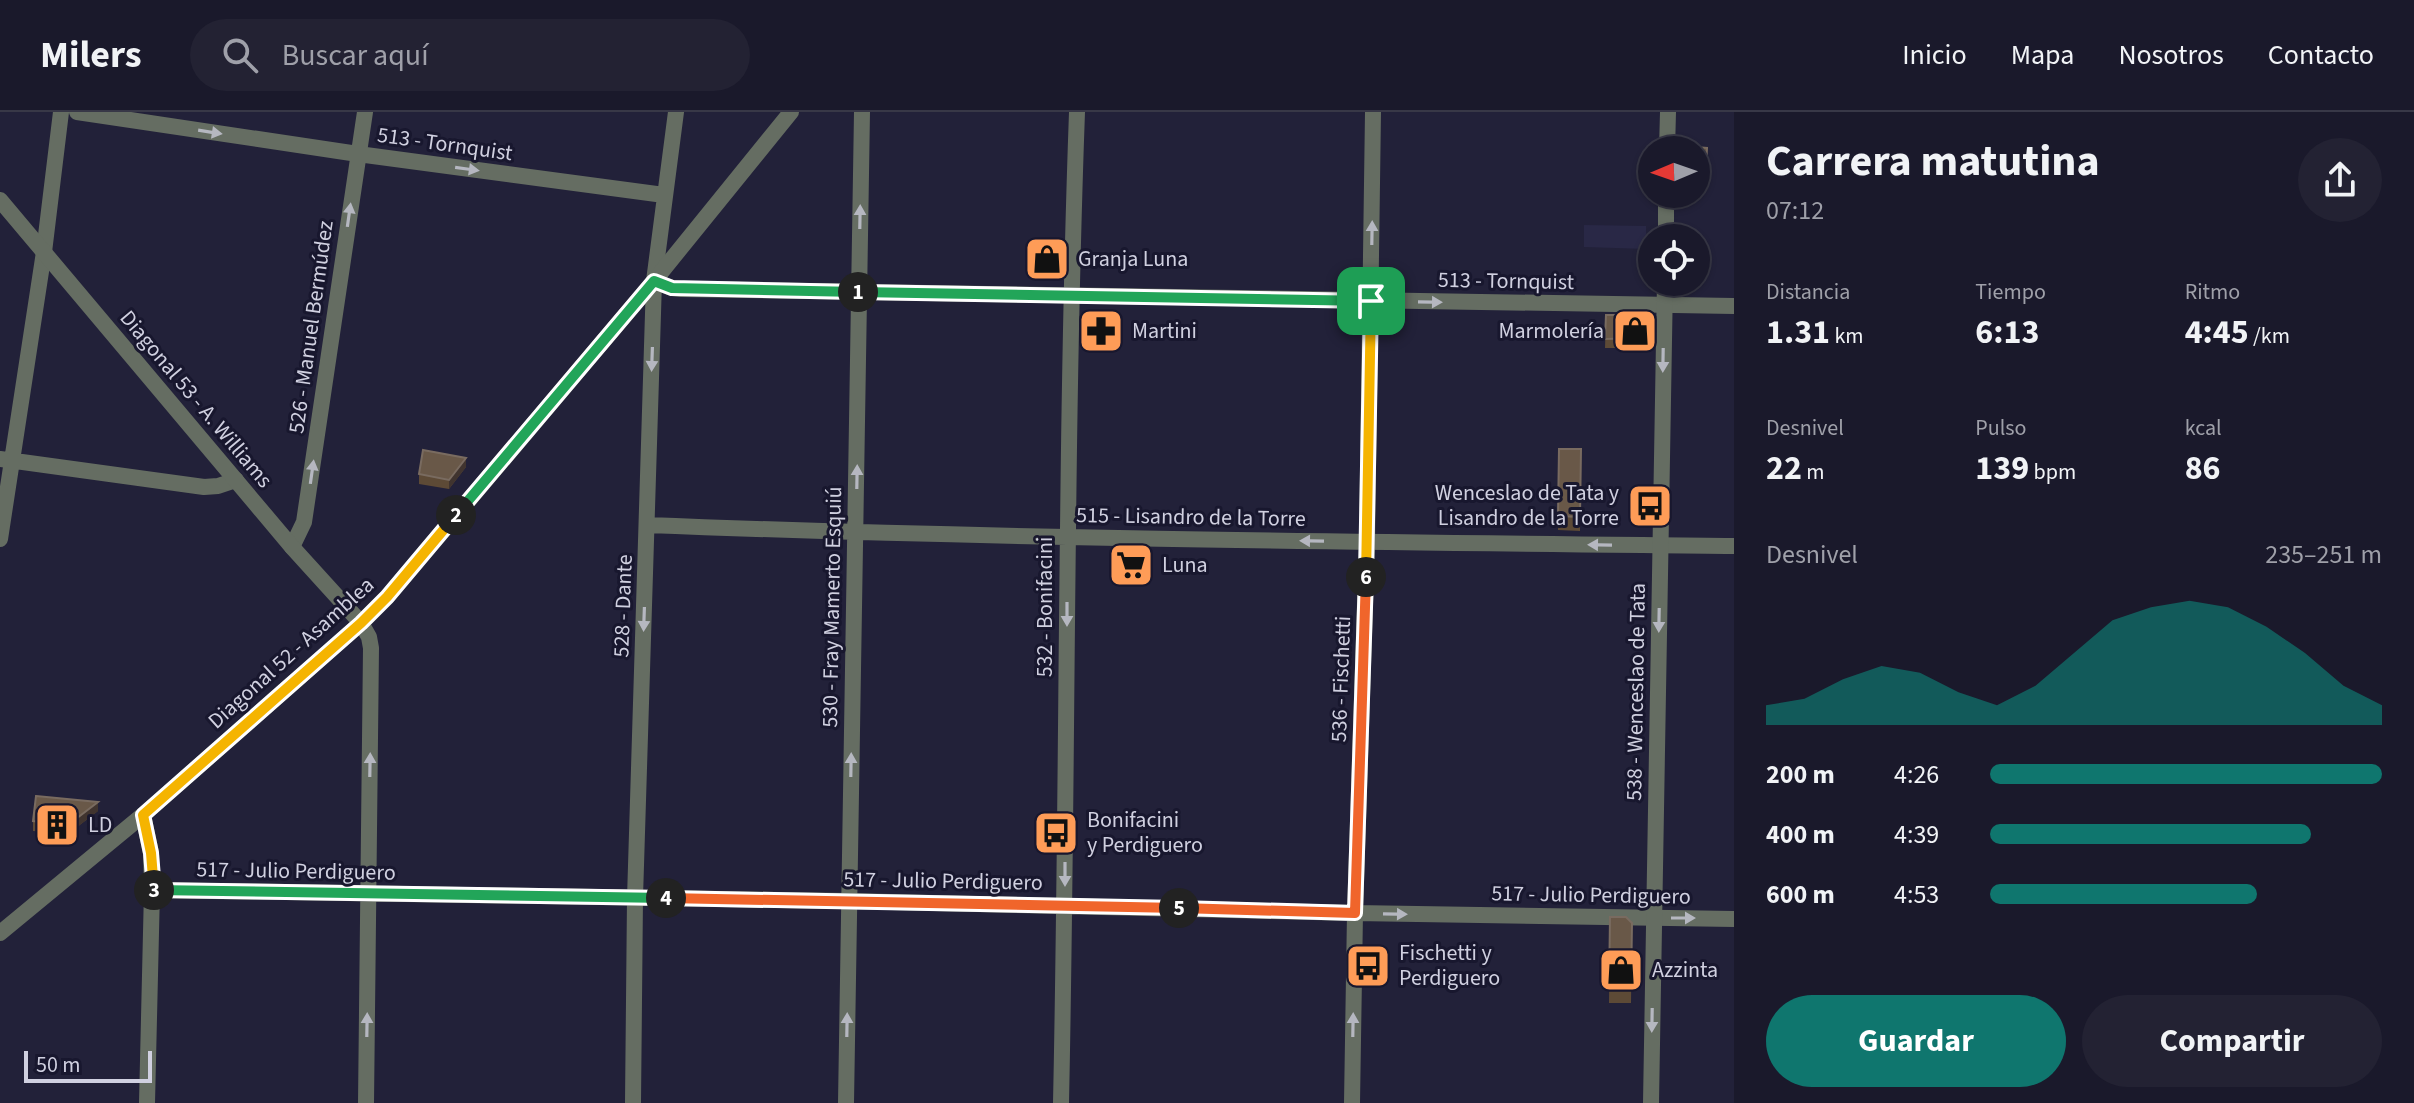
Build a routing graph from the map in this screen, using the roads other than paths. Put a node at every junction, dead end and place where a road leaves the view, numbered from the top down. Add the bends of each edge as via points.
1 (61, 112) edge
2 (77, 112) edge
3 (365, 112) edge
4 (676, 112) edge
5 (791, 112) edge
6 (862, 112) edge
7 (1077, 112) edge
8 (1373, 112) edge
9 (1668, 112) edge
10 (1667, 136) edge
11 (358, 154) junction
12 (664, 195) junction
13 (0, 200) edge
14 (44, 252) junction
15 (654, 281) junction
16 (859, 292) junction
17 (1071, 296) junction
18 (1664, 296) edge
19 (1371, 301) junction
20 (1664, 305) junction
21 (1734, 306) edge
22 (6, 460) edge
23 (236, 480) junction
24 (647, 525) junction
25 (856, 533) junction
26 (1067, 536) junction
27 (0, 539) edge
28 (1367, 542) junction
29 (1660, 546) junction
30 (1734, 546) edge
31 (292, 547) junction
32 (361, 623) junction
33 (143, 815) junction
34 (152, 890) junction
35 (369, 894) junction
36 (635, 898) junction
37 (849, 901) junction
38 (1065, 905) junction
39 (1355, 913) junction
40 (1654, 918) junction
41 (1734, 919) edge
42 (0, 933) edge
43 (147, 1103) edge
44 (366, 1103) edge
45 (633, 1103) edge
46 (846, 1103) edge
47 (1061, 1103) edge
48 (1352, 1103) edge
49 (1651, 1103) edge

1 - 14 street
2 -> 11 street, 513 - Tornquist
3 - 11 street, 526 - Manuel Bermúdez
4 - 12 street, 528 - Dante
5 - 15 street, Diagonal 52 - Asamblea
16 -> 6 street, 530 - Fray Mamerto Esquiú
7 - 17 street, 532 - Bonifacini
19 -> 8 street, 536 - Fischetti
9 - 10 street
11 -> 12 street, 513 - Tornquist
31 -> 11 street, 526 - Manuel Bermúdez via 304,522
12 - 15 street, 528 - Dante
13 - 14 street, Diagonal 53 - A. Williams
14 - 22 street
14 - 23 street, Diagonal 53 - A. Williams
15 - 16 street, 513 - Tornquist via 672,288
15 -> 24 street, 528 - Dante
15 - 32 street, Diagonal 52 - Asamblea
16 - 17 street, 513 - Tornquist
25 -> 16 street, 530 - Fray Mamerto Esquiú
17 - 19 street, 513 - Tornquist
17 - 26 street, 532 - Bonifacini
18 - 20 street, 538 - Wenceslao de Tata
19 -> 20 street, 513 - Tornquist
19 - 28 street, 536 - Fischetti
20 - 21 street, 513 - Tornquist
20 -> 29 street, 538 - Wenceslao de Tata
22 - 23 street via 204,487
22 - 27 street
23 - 31 street, Diagonal 53 - A. Williams
24 - 25 street, 515 - Lisandro de la Torre
24 -> 36 street, 528 - Dante
25 - 26 street, 515 - Lisandro de la Torre
37 -> 25 street, 530 - Fray Mamerto Esquiú
28 -> 26 street, 515 - Lisandro de la Torre
26 -> 38 street, 532 - Bonifacini
29 -> 28 street, 515 - Lisandro de la Torre
28 - 39 street, 536 - Fischetti
29 - 30 street, 515 - Lisandro de la Torre
29 -> 40 street, 538 - Wenceslao de Tata
31 - 32 street, Diagonal 53 - A. Williams
32 - 33 street, Diagonal 52 - Asamblea
35 -> 32 street via 371,648
33 - 34 street
33 - 42 street, Diagonal 52 - Asamblea
34 - 35 street, 517 - Julio Perdiguero
34 - 43 street
35 - 36 street, 517 - Julio Perdiguero
44 -> 35 street
36 - 37 street, 517 - Julio Perdiguero
36 - 45 street, 528 - Dante
37 - 38 street, 517 - Julio Perdiguero
46 -> 37 street, 530 - Fray Mamerto Esquiú
38 - 39 street, 517 - Julio Perdiguero
38 - 47 street, 532 - Bonifacini
39 -> 40 street, 517 - Julio Perdiguero
48 -> 39 street, 536 - Fischetti
40 -> 41 street, 517 - Julio Perdiguero
40 -> 49 street, 538 - Wenceslao de Tata

